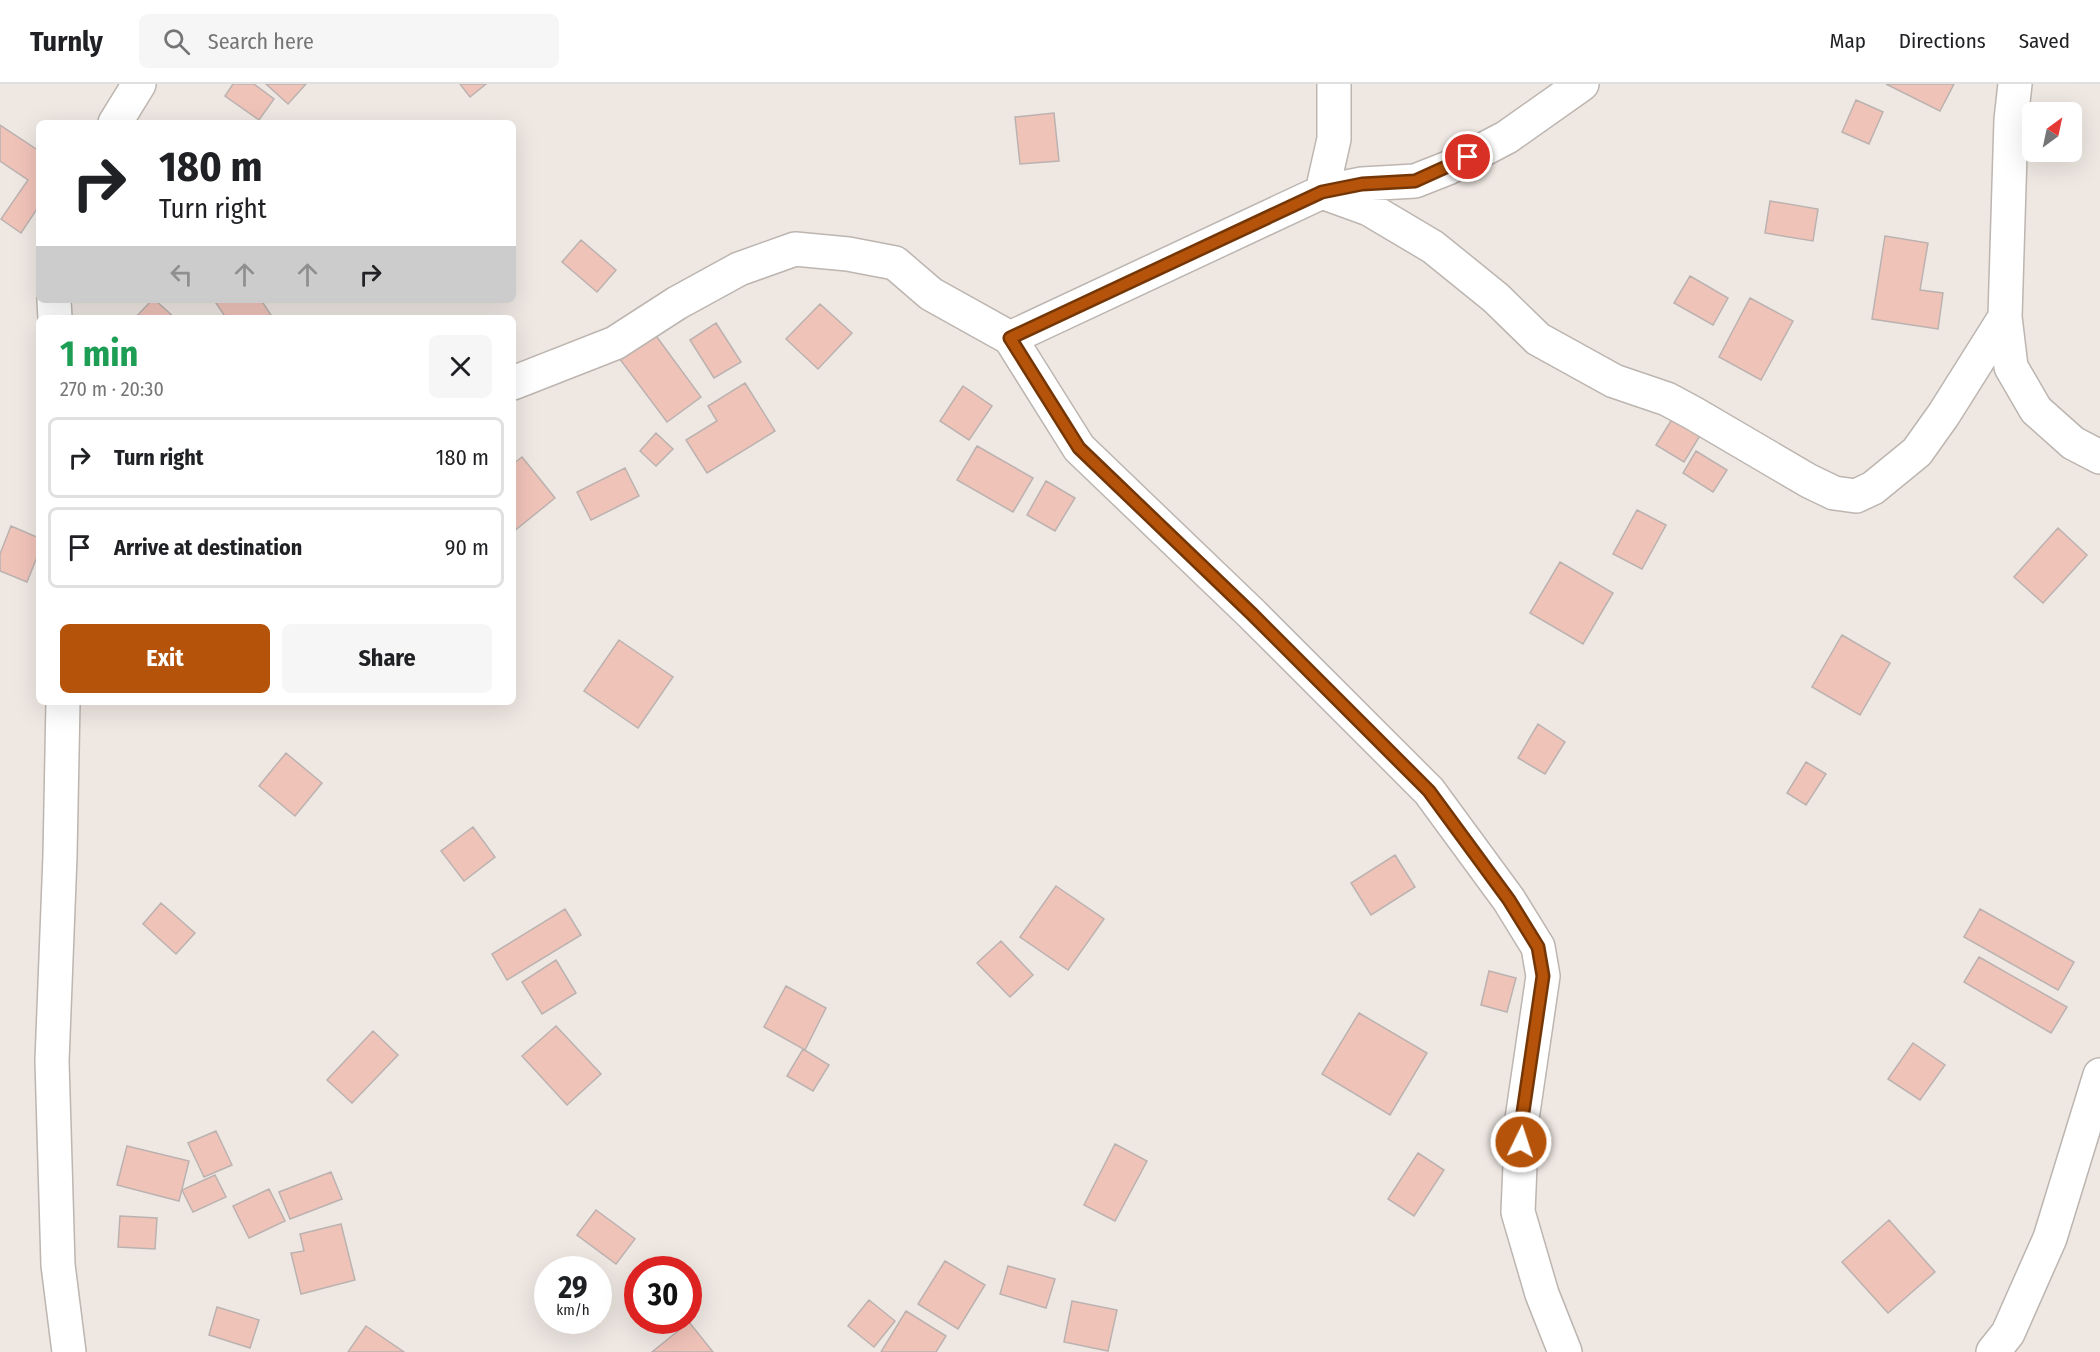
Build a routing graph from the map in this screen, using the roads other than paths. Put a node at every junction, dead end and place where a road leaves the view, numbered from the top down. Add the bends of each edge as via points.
1 (139, 84) edge
2 (1334, 84) edge
3 (1582, 84) edge
4 (2015, 84) edge
5 (117, 120) edge
6 (1322, 192) junction
7 (2005, 317) junction
8 (1010, 338) junction
9 (516, 382) edge
10 (2100, 457) edge
11 (63, 705) edge
12 (2100, 1075) edge
13 (69, 1352) edge
14 (1565, 1352) edge
15 (1993, 1352) edge

1 - 5 street
2 - 6 street via 1334,139
3 - 6 street via 1507,137 1448,168 1415,181 1362,184
4 - 7 street
6 - 7 street via 1369,209 1432,247 1496,298 1538,339 1614,381 1667,399 1834,493 1856,496 1873,488 1917,452
6 - 8 street
7 - 10 street via 2011,367 2036,410 2073,443
8 - 9 street via 931,294 895,263 795,249 739,269 615,343
8 - 14 street via 1079,448 1429,791 1509,900 1538,947 1543,976 1522,1119 1518,1212 1542,1294
11 - 13 street via 51,1061 58,1265
12 - 15 street via 2050,1238 2008,1333

